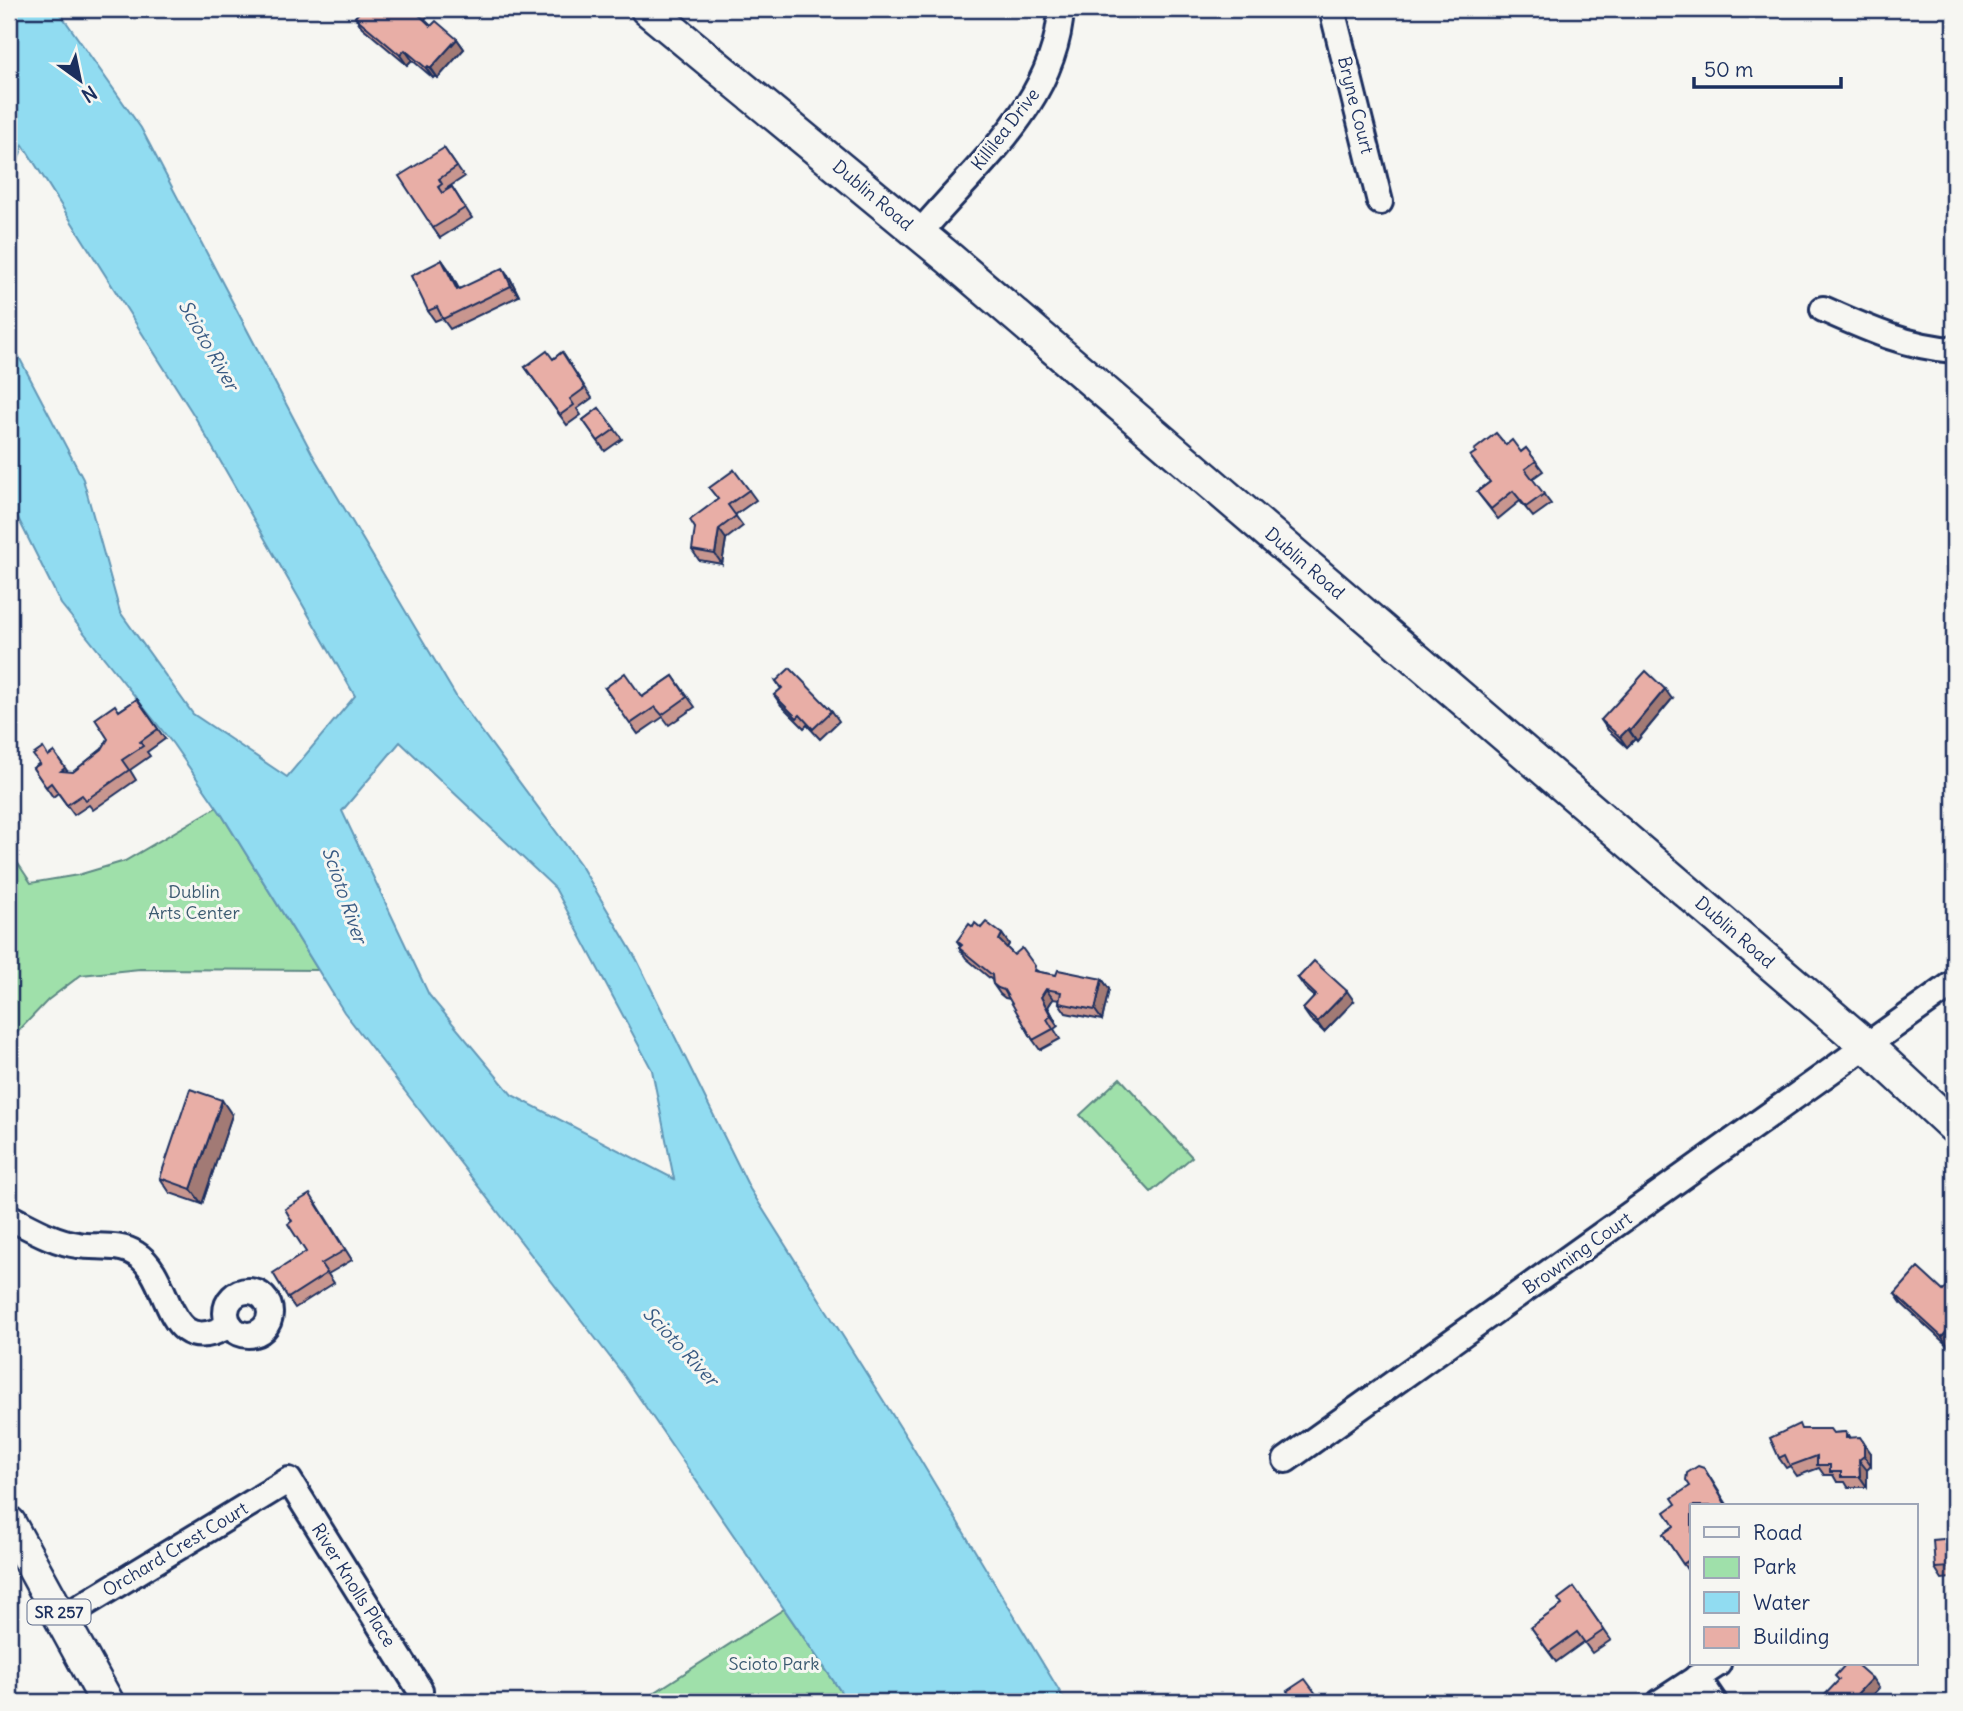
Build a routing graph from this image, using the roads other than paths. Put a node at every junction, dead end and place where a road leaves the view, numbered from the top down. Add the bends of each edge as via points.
1 (647, 9) edge
2 (1061, 9) edge
3 (1332, 9) edge
4 (1380, 202) dead end
5 (919, 234) junction
6 (1823, 309) dead end
7 (1954, 350) edge
8 (1954, 983) edge
9 (1868, 1047) junction
10 (1954, 1127) edge
11 (9, 1217) edge
12 (230, 1325) dead end
13 (1286, 1460) dead end
14 (289, 1480) joint
15 (9, 1523) edge
16 (62, 1618) junction
17 (1707, 1671) edge
18 (420, 1690) dead end
19 (107, 1702) edge
20 (1660, 1702) edge
21 (1714, 1702) edge

1 - 5 main road, Dublin Road
2 - 5 street, Killilea Drive via 1051,62 1028,104
3 - 4 street, Bryne Court
5 - 9 main road, Dublin Road
6 - 7 street via 1882,335
8 - 9 street, Browning Court
9 - 10 main road, Dublin Road
9 - 13 street, Browning Court
11 - 12 street via 77,1245 122,1248 137,1254 177,1321 189,1332 214,1334
14 - 16 street, Orchard Crest Court
14 - 18 street, River Knolls Place
15 - 16 main road, SR 257
16 - 19 main road, SR 257
17 - 20 street
17 - 21 street

